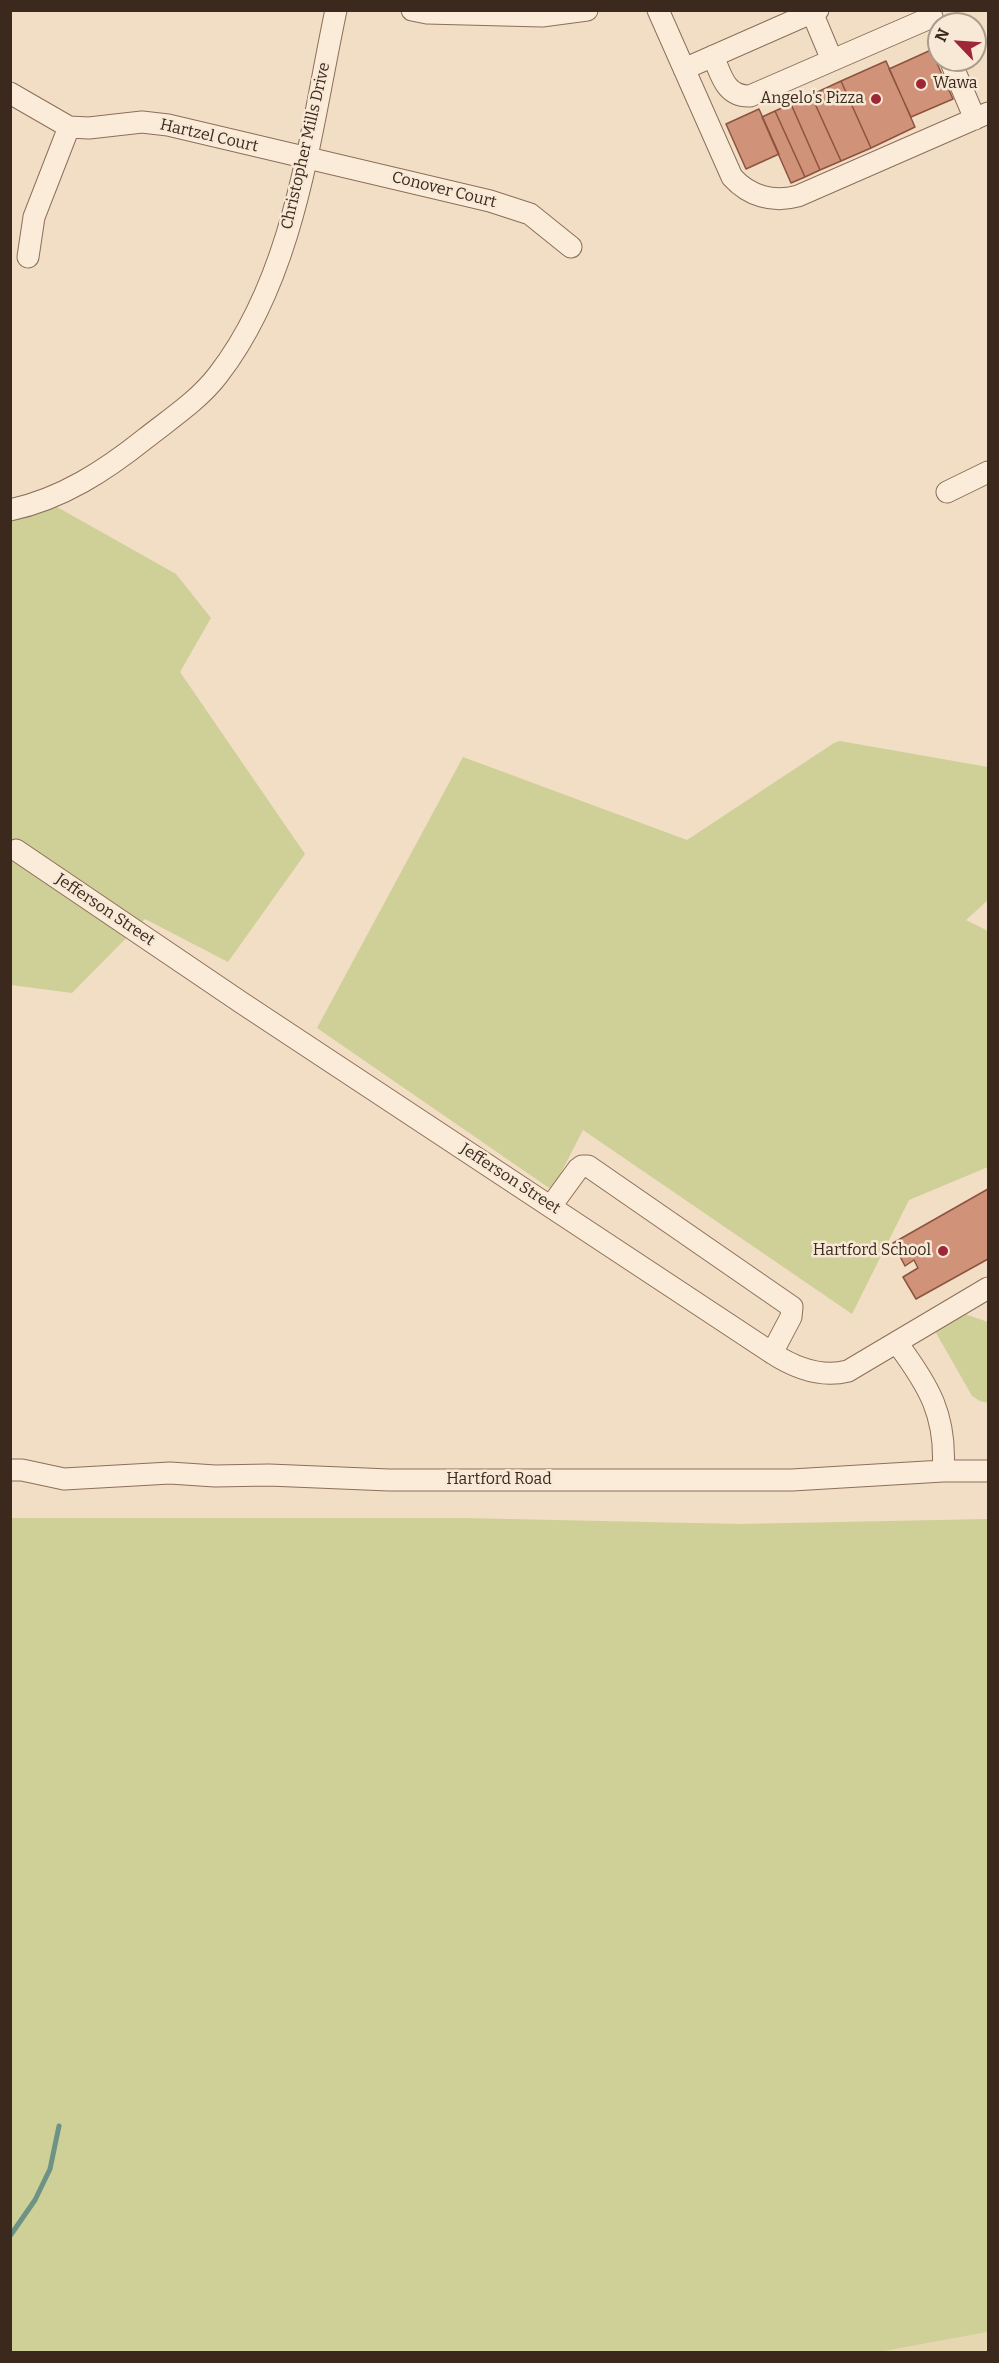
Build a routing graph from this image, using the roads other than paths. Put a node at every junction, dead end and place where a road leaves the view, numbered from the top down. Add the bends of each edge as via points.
1 (336, 10) edge
2 (412, 10) edge
3 (587, 10) edge
4 (658, 10) edge
5 (814, 11) edge
6 (927, 23) edge
7 (713, 56) junction
8 (832, 60) junction
9 (684, 69) junction
10 (957, 72) edge
11 (10, 93) edge
12 (982, 116) edge
13 (69, 126) junction
14 (307, 157) junction
15 (571, 247) dead end
16 (28, 257) dead end
17 (988, 472) edge
18 (947, 492) dead end
19 (10, 510) edge
20 (16, 850) dead end
21 (551, 1206) junction
22 (988, 1288) edge
23 (897, 1343) junction
24 (772, 1353) junction
25 (10, 1470) edge
26 (943, 1471) junction
27 (988, 1471) edge

1 - 14 street, Christopher Mills Drive
2 - 3 street via 542,16
4 - 9 street
5 - 7 street
5 - 8 street
6 - 8 street
7 - 8 street via 726,86 744,96
7 - 9 street
9 - 12 street via 732,177 748,191 769,198 798,196
10 - 12 street
11 - 13 street
13 - 14 street, Hartzel Court via 154,123
13 - 16 street via 34,217
14 - 15 street, Conover Court via 530,214
14 - 19 street, Christopher Mills Drive via 287,233 262,301 241,342 216,377 187,406 97,476
17 - 18 street
20 - 21 street, Jefferson Street
21 - 24 street, Jefferson Street
21 - 24 street via 578,1169 588,1166 792,1307 791,1317
22 - 23 street, Jefferson Street
23 - 24 street, Jefferson Street via 836,1374 799,1368
23 - 26 street via 921,1374 936,1404 943,1437
25 - 26 street, Hartford Road via 64,1479 170,1473 390,1480 792,1480
26 - 27 street, Hartford Road

